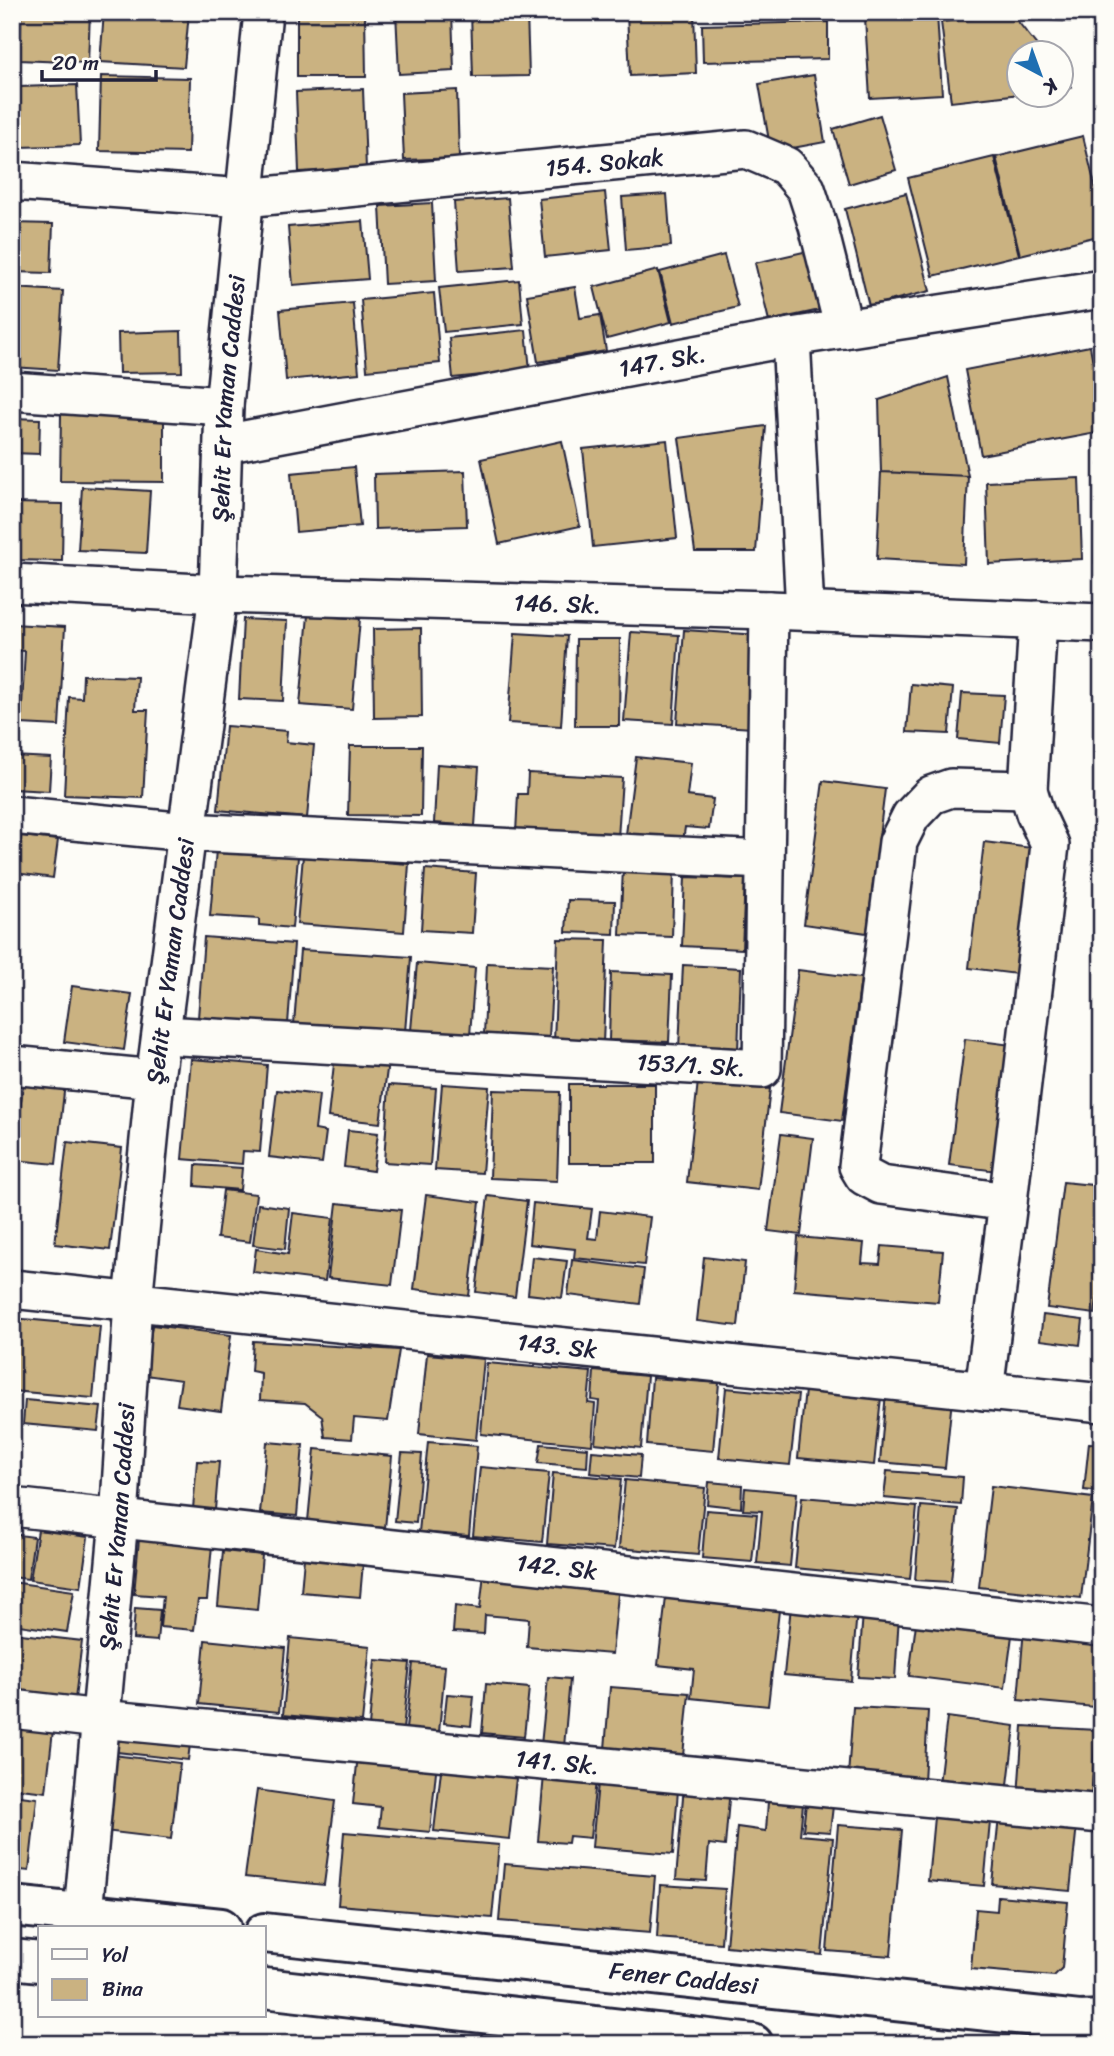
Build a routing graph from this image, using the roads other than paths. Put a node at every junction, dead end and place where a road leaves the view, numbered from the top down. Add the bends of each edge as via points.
1 (263, 12) edge
2 (12, 181) edge
3 (244, 198) junction
4 (1102, 289) edge
5 (844, 329) junction
6 (790, 337) junction
7 (12, 391) edge
8 (224, 406) junction
9 (223, 444) junction
10 (12, 583) edge
11 (218, 594) junction
12 (787, 611) junction
13 (1038, 620) junction
14 (1102, 623) edge
15 (1028, 790) junction
16 (12, 815) edge
17 (187, 832) junction
18 (765, 860) junction
19 (162, 1035) junction
20 (12, 1065) edge
21 (155, 1079) junction
22 (1008, 1202) junction
23 (12, 1289) edge
24 (133, 1302) junction
25 (984, 1391) junction
26 (1102, 1403) edge
27 (12, 1507) edge
28 (120, 1519) junction
29 (1102, 1627) edge
30 (12, 1709) edge
31 (100, 1719) junction
32 (1102, 1814) edge
33 (12, 1906) edge
34 (83, 1913) junction
35 (203, 1926) edge
36 (266, 1933) edge
37 (12, 1959) edge
38 (38, 1962) edge
39 (266, 1987) edge
40 (1102, 2020) edge
41 (753, 2044) edge

1 - 3 street, Şehit Er Yaman Caddesi
2 - 3 street, 154. Sokak
3 - 5 street, 154. Sokak via 746,149 786,166 806,189
3 - 8 street, Şehit Er Yaman Caddesi
4 - 5 street, 147. Sk.
5 - 6 street, 147. Sk.
6 - 9 street, 147. Sk.
6 - 12 street, 153/1. Sk.
7 - 8 street
8 - 9 street, Şehit Er Yaman Caddesi
9 - 11 street, Şehit Er Yaman Caddesi
10 - 11 street, 146. Sk.
11 - 12 street, 146. Sk.
11 - 17 street, Şehit Er Yaman Caddesi
12 - 13 street, 146. Sk.
12 - 18 street, 153/1. Sk.
13 - 14 street, 146. Sk.
13 - 15 street
15 - 22 street via 1049,845
15 - 22 street via 951,788 931,796 911,816 898,842 858,1166 864,1176 881,1185
16 - 17 street
17 - 18 street
17 - 19 street, Şehit Er Yaman Caddesi
18 - 19 street, 153/1. Sk. via 762,1069
19 - 21 street, Şehit Er Yaman Caddesi
20 - 21 street
21 - 24 street, Şehit Er Yaman Caddesi
22 - 25 street
23 - 24 street, 143. Sk
24 - 25 street, 143. Sk
24 - 28 street, Şehit Er Yaman Caddesi
25 - 26 street, 143. Sk
27 - 28 street, 142. Sk
28 - 29 street, 142. Sk
28 - 31 street, Şehit Er Yaman Caddesi
30 - 31 street, 141. Sk.
31 - 32 street, 141. Sk.
31 - 34 street, Şehit Er Yaman Caddesi
33 - 34 main road
34 - 35 main road
36 - 40 main road, Fener Caddesi via 1067,2020
37 - 38 main road
39 - 41 main road

